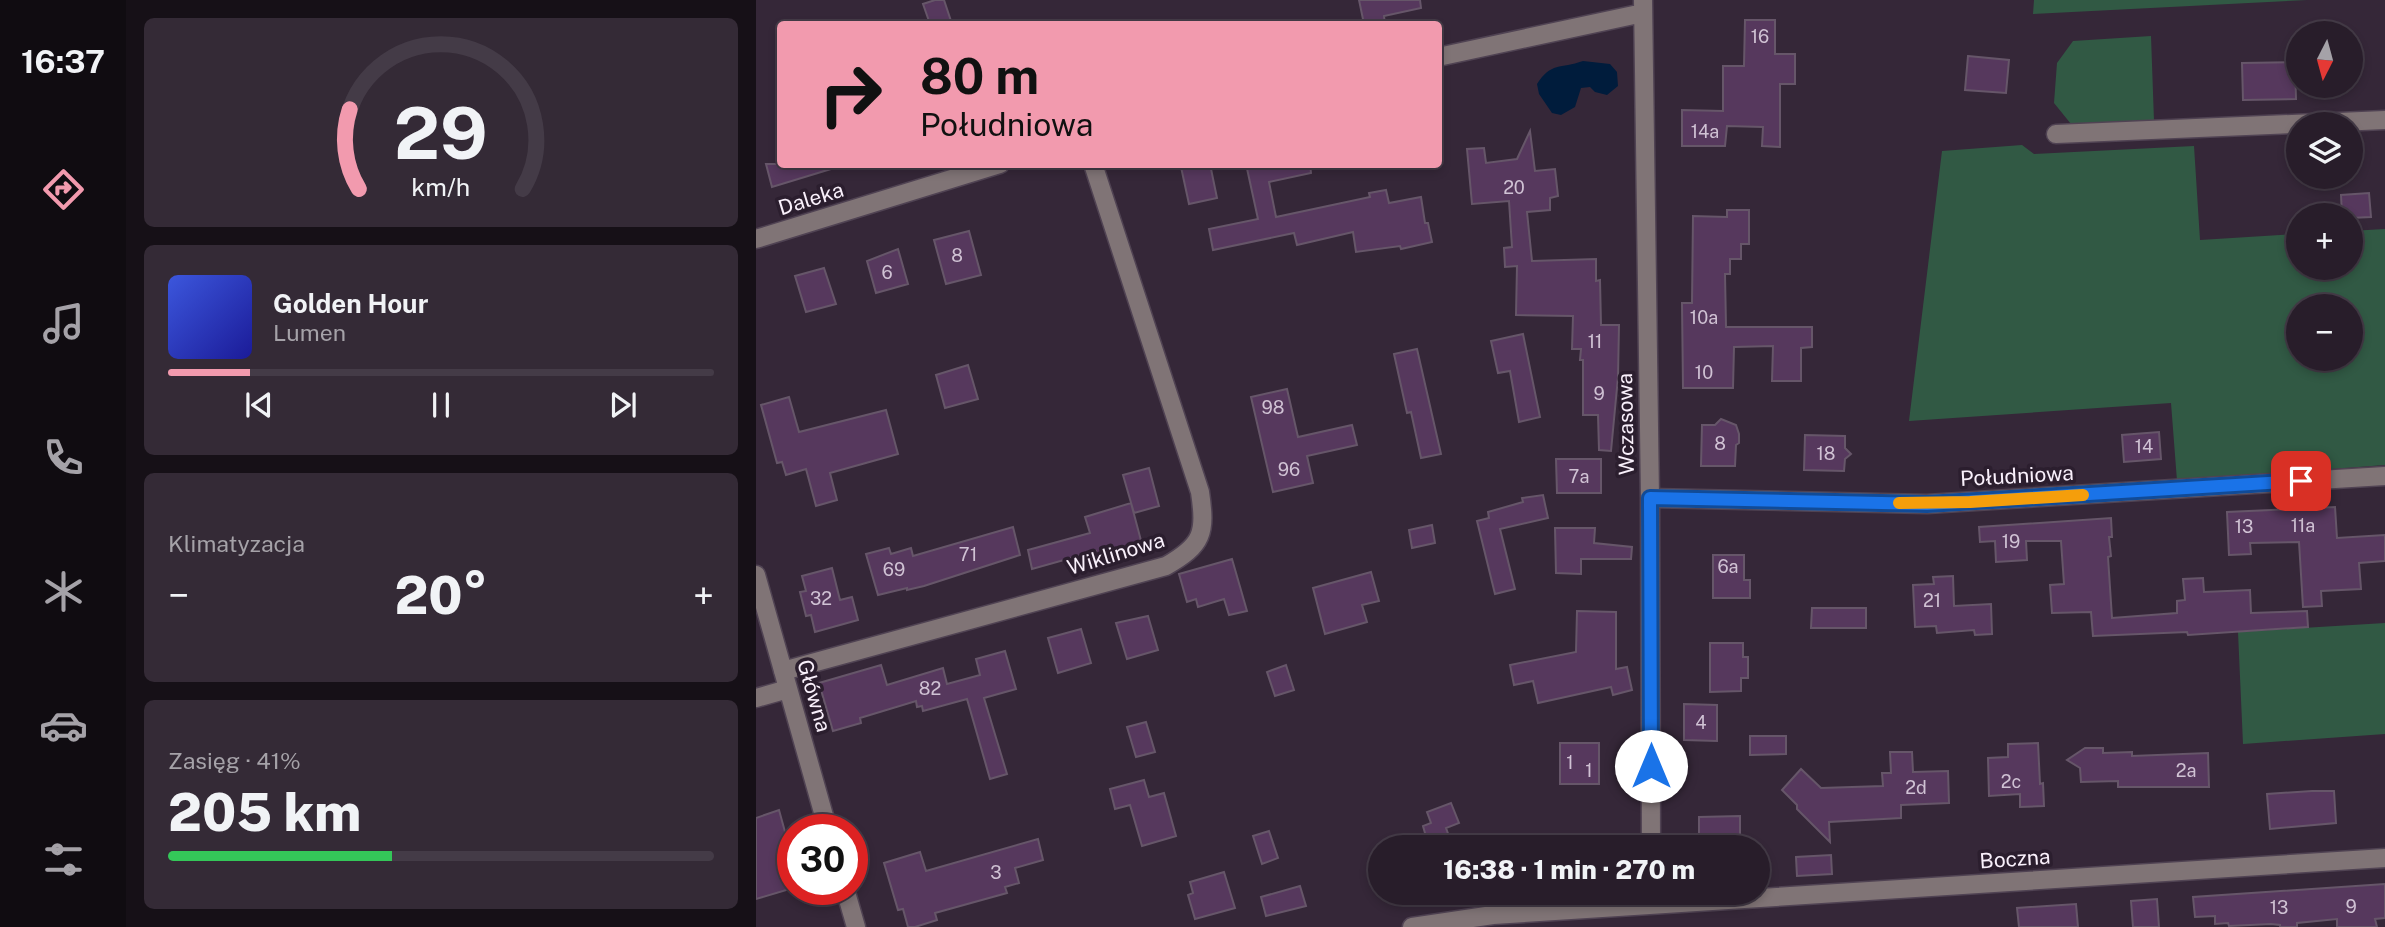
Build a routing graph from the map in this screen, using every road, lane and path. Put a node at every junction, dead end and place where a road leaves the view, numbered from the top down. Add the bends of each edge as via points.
1 (1643, 7) edge
2 (1442, 56) edge
3 (2385, 120) edge
4 (2056, 134) dead end
5 (987, 168) edge
6 (1094, 168) edge
7 (756, 239) edge
8 (2385, 476) edge
9 (1650, 498) junction
10 (756, 575) edge
11 (783, 671) junction
12 (788, 689) junction
13 (756, 698) edge
14 (823, 814) edge
15 (1651, 835) edge
16 (2385, 858) edge
17 (1770, 892) edge
18 (850, 905) edge
19 (1590, 905) edge
20 (1455, 917) edge
21 (856, 927) edge
22 (1412, 927) edge

1 - 2 street
1 - 9 street, Wczasowa
3 - 4 street
5 - 7 street, Daleka
6 - 11 street, Wiklinowa via 1200,492 1204,517 1200,536 1187,554 1166,566
8 - 9 street, Południowa via 1927,504
9 - 15 street, Wczasowa
10 - 11 street, Główna
11 - 12 street, Główna
12 - 13 street
12 - 14 street, Główna
16 - 17 street, Boczna
18 - 21 street
19 - 20 street, Boczna
20 - 22 street, Boczna

